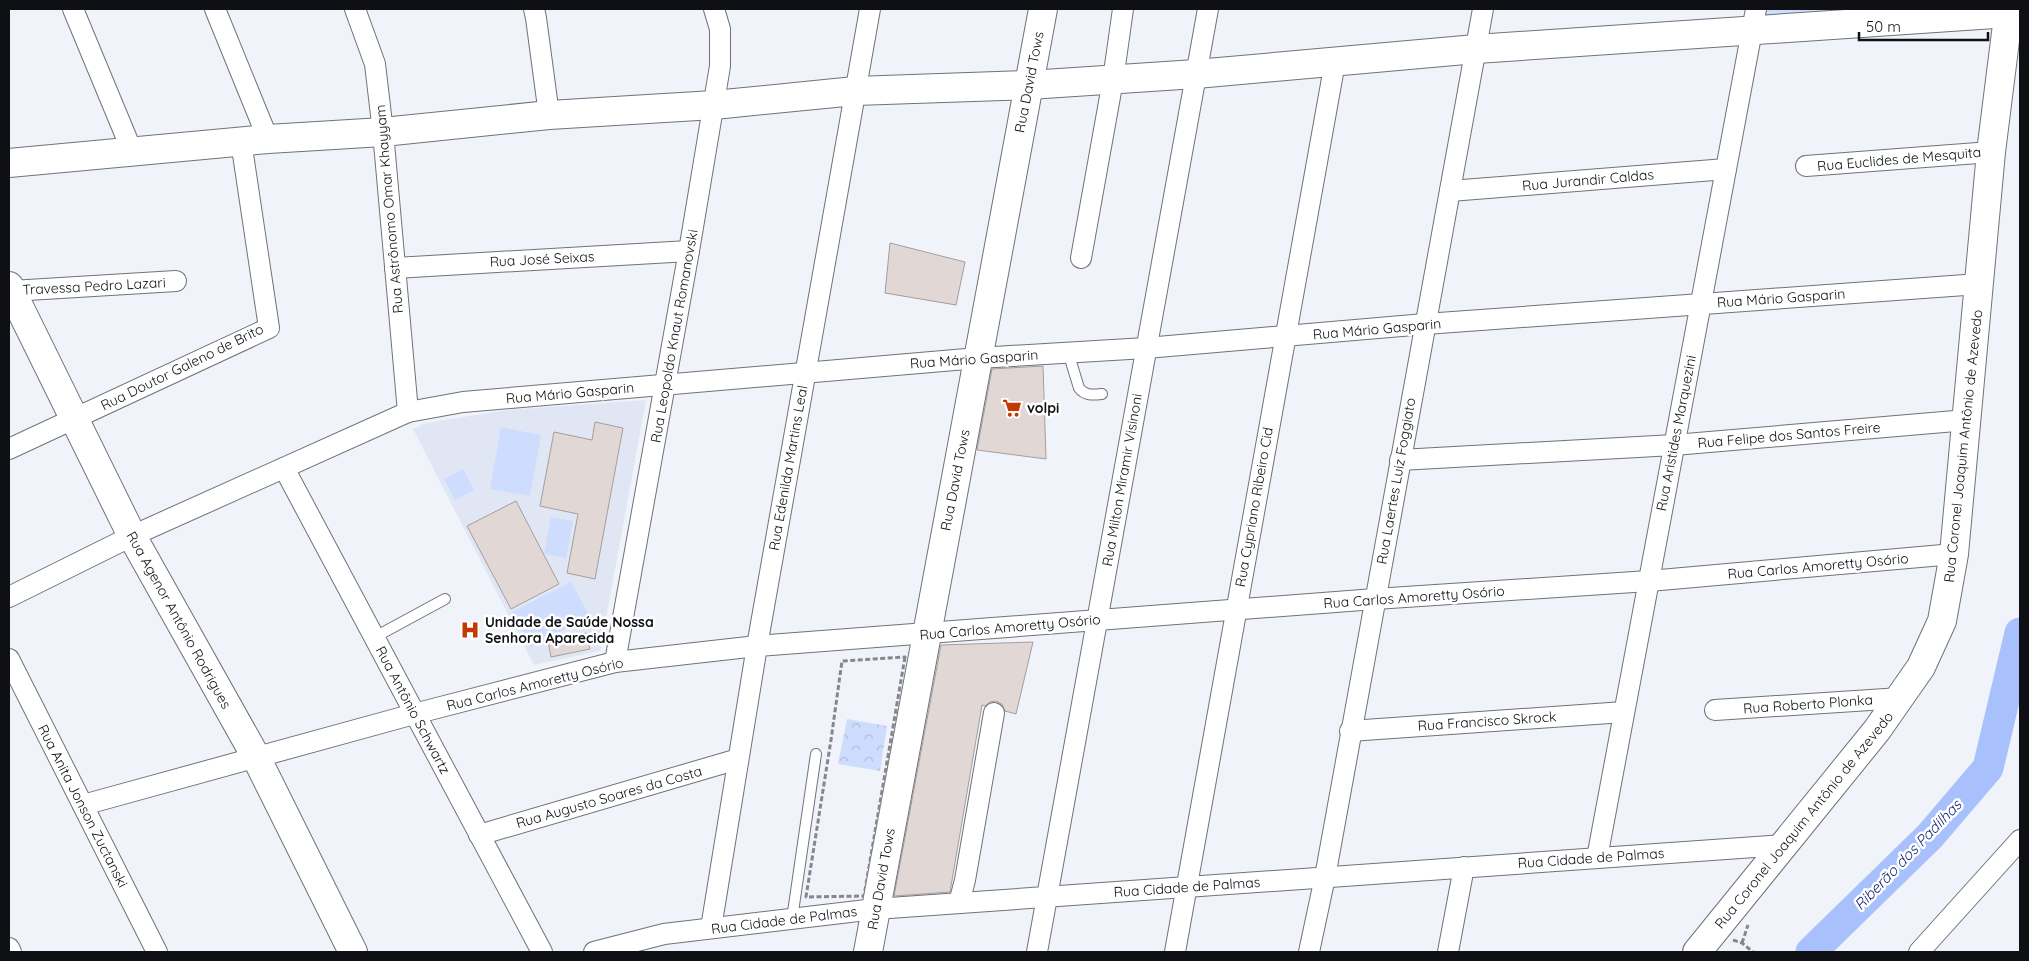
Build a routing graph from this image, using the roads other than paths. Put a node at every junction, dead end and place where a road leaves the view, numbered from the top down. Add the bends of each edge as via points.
1 (73, 9) edge
2 (215, 9) edge
3 (355, 9) edge
4 (534, 9) edge
5 (714, 9) edge
6 (870, 9) edge
7 (1043, 9) edge
8 (1123, 9) edge
9 (1208, 9) edge
10 (1483, 9) edge
11 (2009, 11) edge
12 (1754, 19) edge
13 (1476, 49) junction
14 (1334, 62) junction
15 (1196, 74) junction
16 (1113, 80) junction
17 (1029, 85) junction
18 (855, 91) junction
19 (714, 105) junction
20 (549, 115) junction
21 (384, 132) junction
22 (268, 139) junction
23 (241, 141) junction
24 (132, 151) junction
25 (1991, 152) junction
26 (9, 162) edge
27 (1806, 166) dead end
28 (1726, 169) junction
29 (1450, 191) junction
30 (690, 251) junction
31 (1081, 258) dead end
32 (394, 268) junction
33 (176, 281) dead end
34 (1979, 284) junction
35 (10, 288) edge
36 (1700, 304) junction
37 (1425, 324) junction
38 (1285, 337) junction
39 (1146, 348) junction
40 (1068, 352) junction
41 (978, 358) junction
42 (806, 373) junction
43 (666, 384) junction
44 (1102, 394) dead end
45 (408, 412) junction
46 (76, 418) junction
47 (1967, 420) junction
48 (1674, 445) junction
49 (9, 449) edge
50 (1400, 460) junction
51 (284, 468) junction
52 (132, 536) junction
53 (1954, 554) junction
54 (1649, 581) junction
55 (9, 597) edge
56 (445, 599) dead end
57 (1375, 599) junction
58 (1236, 610) junction
59 (1097, 620) junction
60 (927, 634) junction
61 (375, 637) junction
62 (757, 646) junction
63 (9, 659) edge
64 (615, 662) junction
65 (1901, 698) junction
66 (1715, 710) dead end
67 (1624, 712) junction
68 (994, 713) dead end
69 (414, 714) junction
70 (1350, 731) junction
71 (816, 754) dead end
72 (256, 757) junction
73 (738, 759) junction
74 (83, 805) junction
75 (479, 835) junction
76 (2020, 840) edge
77 (1784, 845) junction
78 (1596, 858) junction
79 (1464, 867) junction
80 (1325, 877) junction
81 (1186, 887) junction
82 (1046, 897) junction
83 (959, 903) junction
84 (875, 909) junction
85 (792, 919) junction
86 (711, 928) junction
87 (9, 948) edge
88 (11, 952) edge
89 (157, 952) edge
90 (353, 952) edge
91 (542, 952) edge
92 (594, 952) edge
93 (868, 952) edge
94 (1037, 952) edge
95 (1174, 952) edge
96 (1309, 952) edge
97 (1448, 952) edge
98 (1697, 952) edge
99 (1919, 952) edge

1 - 24 street
2 - 22 street
3 - 21 street, Rua Astrônomo Omar Khayyam via 375,64
4 - 20 street
5 - 19 street, Rua Leopoldo Knaut Romanovski via 720,29 720,66
6 - 18 street, Rua Edenilda Martins Leal
7 - 17 street, Rua David Tows
8 - 16 street
9 - 15 street, Rua Milton Miramir Visinoni
10 - 13 street, Rua Laertes Luiz Foggiato
11 - 12 street
11 - 25 street, Rua Coronel Joaquim Antônio de Azevedo
12 - 13 street
12 - 28 street, Rua Aristides Marquezini
13 - 14 street
13 - 29 street, Rua Laertes Luiz Foggiato
14 - 15 street
14 - 38 street, Rua Cypriano Ribeiro Cid
15 - 16 street
15 - 39 street, Rua Milton Miramir Visinoni
16 - 17 street
16 - 31 street
17 - 18 street
17 - 41 street, Rua David Tows
18 - 19 street
18 - 42 street, Rua Edenilda Martins Leal
19 - 20 street
19 - 30 street, Rua Leopoldo Knaut Romanovski
20 - 21 street
21 - 22 street
21 - 32 street, Rua Astrônomo Omar Khayyam
22 - 23 street
23 - 24 street
23 - 46 street, Rua Doutor Galeno de Brito via 269,328
24 - 26 street
25 - 27 street, Rua Euclides de Mesquita
25 - 34 street, Rua Coronel Joaquim Antônio de Azevedo
28 - 29 street, Rua Jurandir Caldas
28 - 36 street, Rua Aristides Marquezini
29 - 37 street, Rua Laertes Luiz Foggiato
30 - 32 street, Rua José Seixas
30 - 43 street, Rua Leopoldo Knaut Romanovski
32 - 45 street, Rua Astrônomo Omar Khayyam
33 - 35 street, Travessa Pedro Lazari
34 - 36 street, Rua Mário Gasparin
34 - 47 street, Rua Coronel Joaquim Antônio de Azevedo
35 - 46 street, Rua Agenor Antônio Rodrigues
36 - 37 street, Rua Mário Gasparin
36 - 48 street, Rua Aristides Marquezini
37 - 38 street, Rua Mário Gasparin
37 - 50 street, Rua Laertes Luiz Foggiato
38 - 39 street, Rua Mário Gasparin
38 - 58 street, Rua Cypriano Ribeiro Cid
39 - 40 street, Rua Mário Gasparin
39 - 59 street, Rua Milton Miramir Visinoni
40 - 41 street, Rua Mário Gasparin
40 - 44 lane via 1078,388 1089,395
41 - 42 street, Rua Mário Gasparin
41 - 60 street, Rua David Tows
42 - 43 street, Rua Mário Gasparin
42 - 62 street, Rua Edenilda Martins Leal
43 - 45 street, Rua Mário Gasparin via 463,402
43 - 64 street, Rua Leopoldo Knaut Romanovski
45 - 51 street, Rua Mário Gasparin
46 - 49 street, Rua Doutor Galeno de Brito
46 - 52 street, Rua Agenor Antônio Rodrigues
47 - 48 street, Rua Felipe dos Santos Freire
47 - 53 street, Rua Coronel Joaquim Antônio de Azevedo
48 - 50 street, Rua Felipe dos Santos Freire
48 - 54 street, Rua Aristides Marquezini
50 - 57 street, Rua Laertes Luiz Foggiato
51 - 52 street, Rua Mário Gasparin
51 - 61 street, Rua Antônio Schwartz
52 - 55 street, Rua Mário Gasparin
52 - 72 street, Rua Agenor Antônio Rodrigues
53 - 54 street, Rua Carlos Amoretty Osório
53 - 65 street, Rua Coronel Joaquim Antônio de Azevedo via 1942,621 1921,667
54 - 57 street, Rua Carlos Amoretty Osório
54 - 67 street, Rua Aristides Marquezini
56 - 61 lane
57 - 58 street, Rua Carlos Amoretty Osório
57 - 70 street, Rua Laertes Luiz Foggiato
58 - 59 street, Rua Carlos Amoretty Osório
58 - 81 street, Rua Cypriano Ribeiro Cid
59 - 60 street, Rua Carlos Amoretty Osório
59 - 82 street, Rua Milton Miramir Visinoni
60 - 62 street, Rua Carlos Amoretty Osório
60 - 84 street, Rua David Tows
61 - 69 street, Rua Antônio Schwartz
62 - 64 street, Rua Carlos Amoretty Osório
62 - 73 street, Rua Edenilda Martins Leal
63 - 74 street, Rua Anita Jonson Zuctanski
64 - 69 street, Rua Carlos Amoretty Osório
65 - 66 street, Rua Roberto Plonka
65 - 77 street, Rua Coronel Joaquim Antônio de Azevedo
67 - 70 street, Rua Francisco Skrock
67 - 78 street, Rua Aristides Marquezini
68 - 83 street
69 - 72 street, Rua Carlos Amoretty Osório
69 - 75 street, Rua Antônio Schwartz
70 - 80 street, Rua Laertes Luiz Foggiato
71 - 85 lane
72 - 74 street, Rua Carlos Amoretty Osório
72 - 90 street, Rua Agenor Antônio Rodrigues
73 - 75 street, Rua Augusto Soares da Costa
73 - 86 street, Rua Edenilda Martins Leal
74 - 89 street, Rua Anita Jonson Zuctanski
75 - 91 street, Rua Antônio Schwartz
76 - 99 street
77 - 78 street, Rua Cidade de Palmas
77 - 98 street, Rua Coronel Joaquim Antônio de Azevedo
78 - 79 street, Rua Cidade de Palmas
79 - 80 street, Rua Cidade de Palmas
79 - 97 street
80 - 81 street, Rua Cidade de Palmas
80 - 96 street, Rua Laertes Luiz Foggiato
81 - 82 street, Rua Cidade de Palmas
81 - 95 street, Rua Cypriano Ribeiro Cid
82 - 83 street, Rua Cidade de Palmas
82 - 94 street, Rua Milton Miramir Visinoni
83 - 84 street, Rua Cidade de Palmas
84 - 85 street, Rua Cidade de Palmas
84 - 93 street, Rua David Tows
85 - 86 street, Rua Cidade de Palmas
86 - 92 street, Rua Cidade de Palmas via 664,934
87 - 88 street

